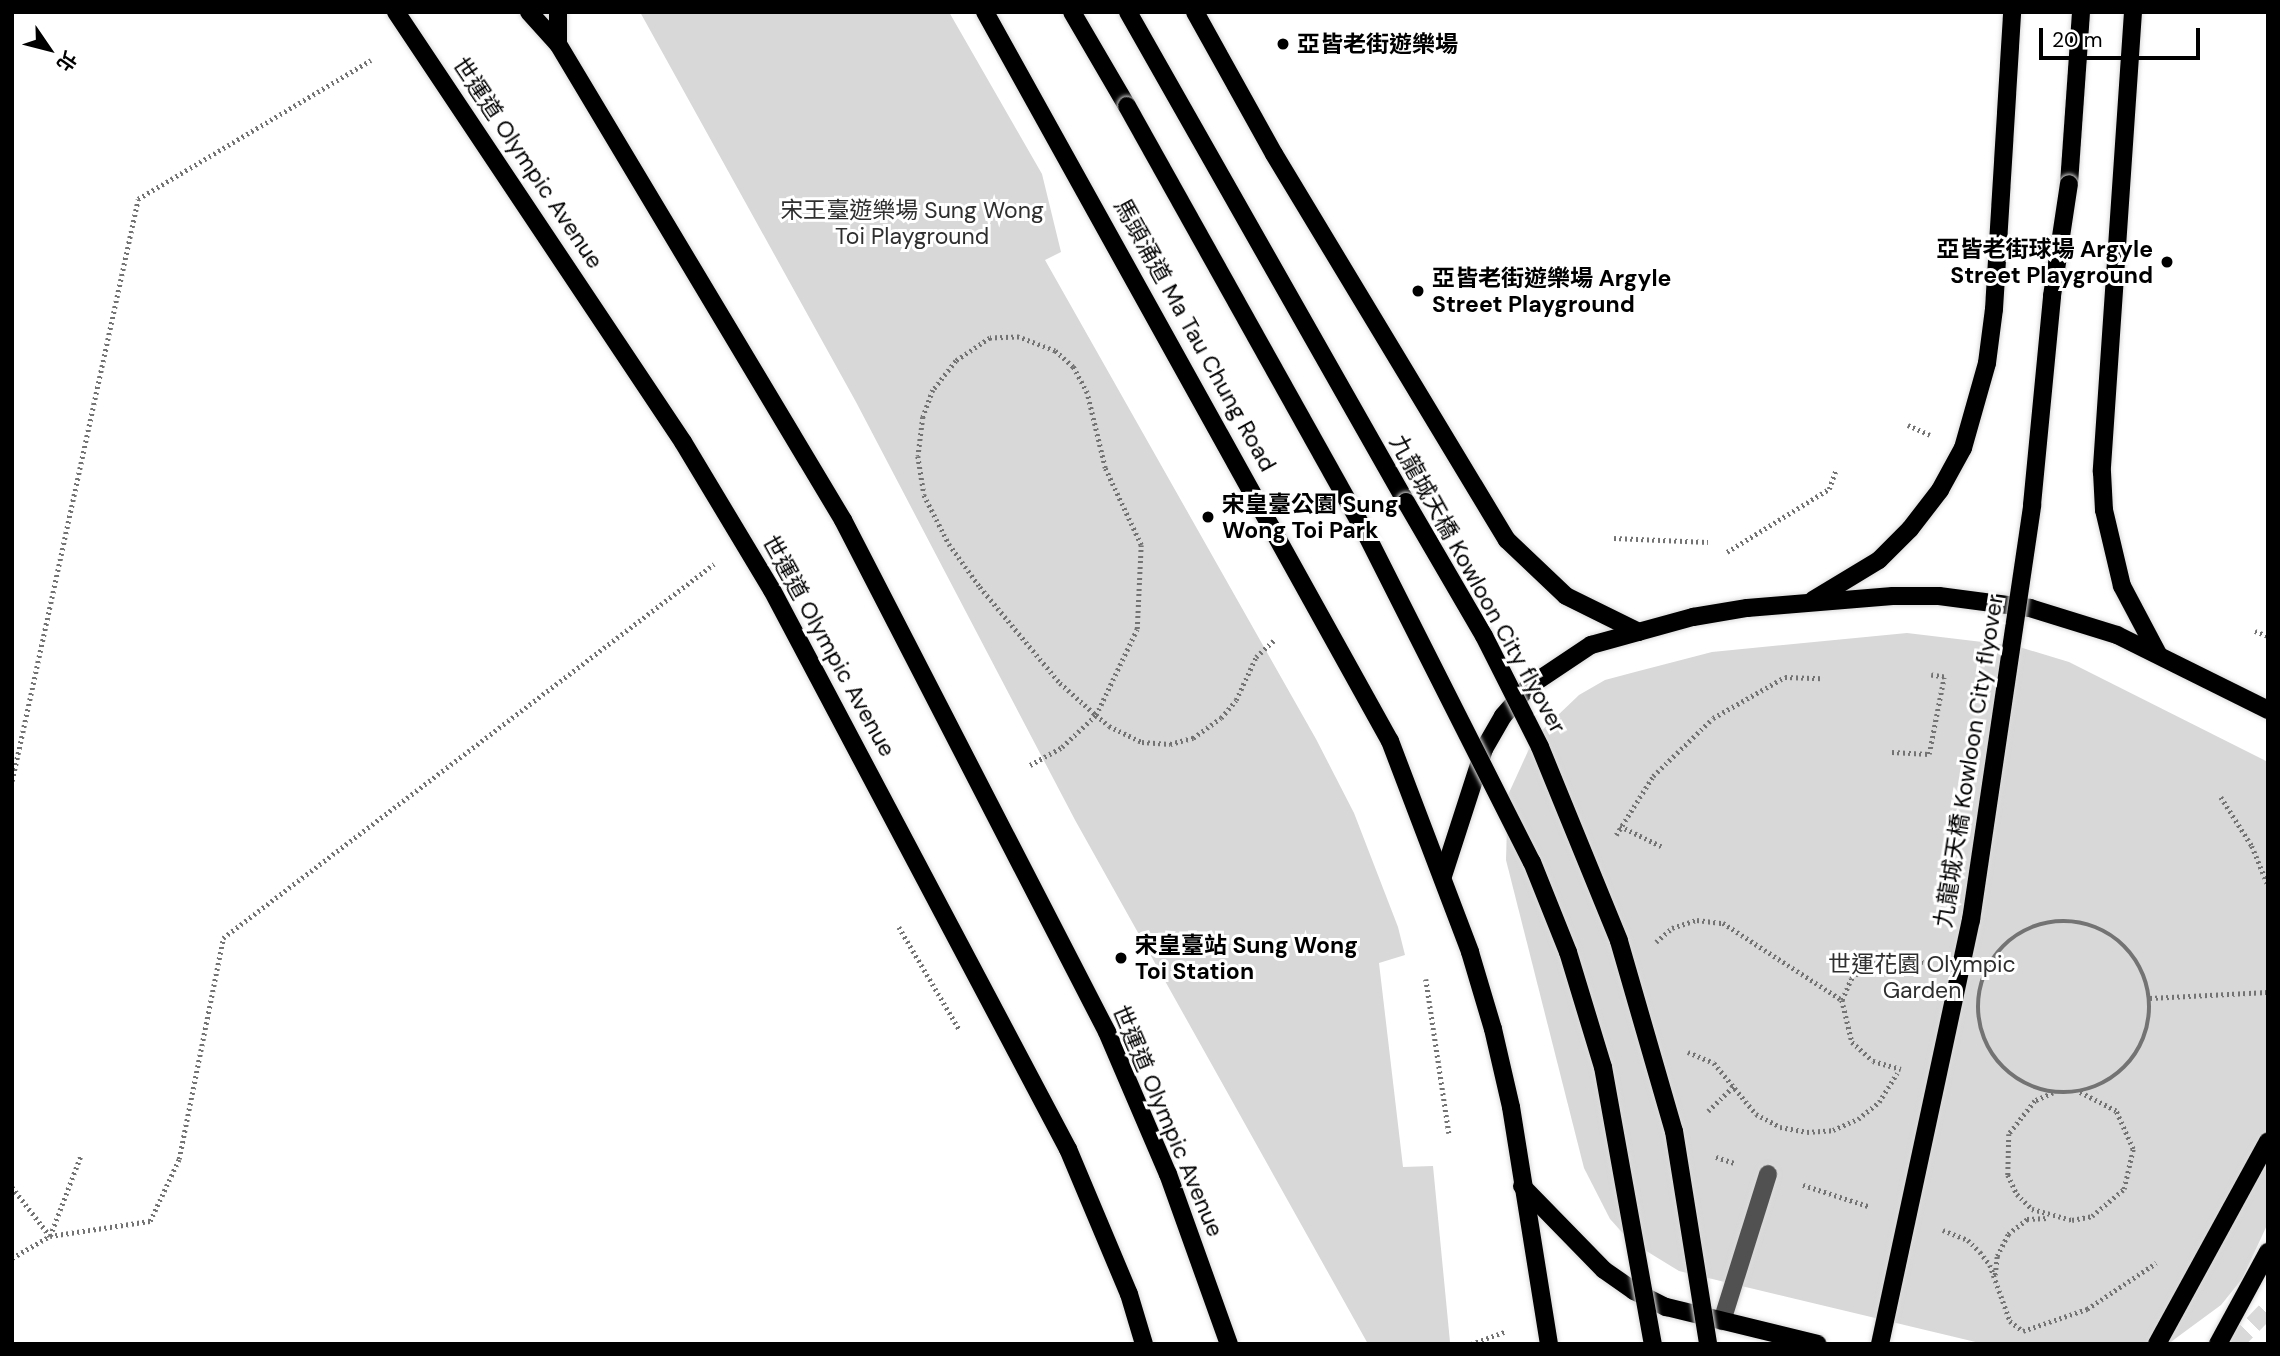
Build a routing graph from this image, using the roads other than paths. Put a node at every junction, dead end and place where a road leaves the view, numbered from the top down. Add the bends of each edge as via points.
1 (396, 12) edge
2 (528, 12) edge
3 (558, 12) edge
4 (985, 12) edge
5 (1072, 12) edge
6 (1128, 12) edge
7 (1195, 12) edge
8 (2012, 12) edge
9 (2081, 12) edge
10 (2133, 12) edge
11 (558, 44) junction
12 (1804, 605) junction
13 (1639, 632) junction
14 (2158, 654) junction
15 (2262, 704) edge
16 (1443, 876) junction
17 (2268, 1141) edge
18 (1768, 1174) road end
19 (1522, 1186) junction
20 (2268, 1252) edge
21 (1722, 1321) junction
22 (1143, 1344) edge
23 (1229, 1344) edge
24 (1549, 1344) edge
25 (1653, 1344) edge
26 (1708, 1344) edge
27 (1818, 1344) edge
28 (1880, 1344) edge
29 (2157, 1344) edge
30 (2218, 1344) edge

1 - 22 main road, 世運道 Olympic Avenue via 661,408 772,590 1068,1149 1129,1294
2 - 11 main road, 世運道 Olympic Avenue
3 - 11 main road
4 - 16 main road, 馬頭涌道 Ma Tau Chung Road via 1350,663 1390,741
5 - 25 main road, bridge via 1365,532 1532,862 1568,951 1603,1067
6 - 26 main road, 九龍城天橋 Kowloon City flyover, bridge via 1484,636 1581,839 1651,1037 1695,1240
7 - 13 main road via 1274,154 1507,540 1566,596
8 - 12 main road via 1994,309 1987,363 1963,448 1940,490 1894,544 1843,585
9 - 28 main road, 九龍城天橋 Kowloon City flyover, bridge via 2069,184 2052,296 2032,505 1971,920
10 - 14 main road via 2102,472 2104,510 2122,586
11 - 23 main road, 世運道 Olympic Avenue via 843,520 1107,1032 1168,1174
12 - 13 main road via 1747,608
12 - 14 main road via 1893,596 1985,600 2073,620
13 - 16 main road via 1591,645 1558,663 1528,687 1503,716 1484,749
14 - 15 main road
16 - 19 main road, 馬頭涌道 Ma Tau Chung Road via 1493,1029
17 - 29 main road, bridge
18 - 21 street
19 - 21 main road via 1604,1270 1634,1291 1666,1307
19 - 24 main road, 馬頭涌道 Ma Tau Chung Road
20 - 30 main road
21 - 27 main road

